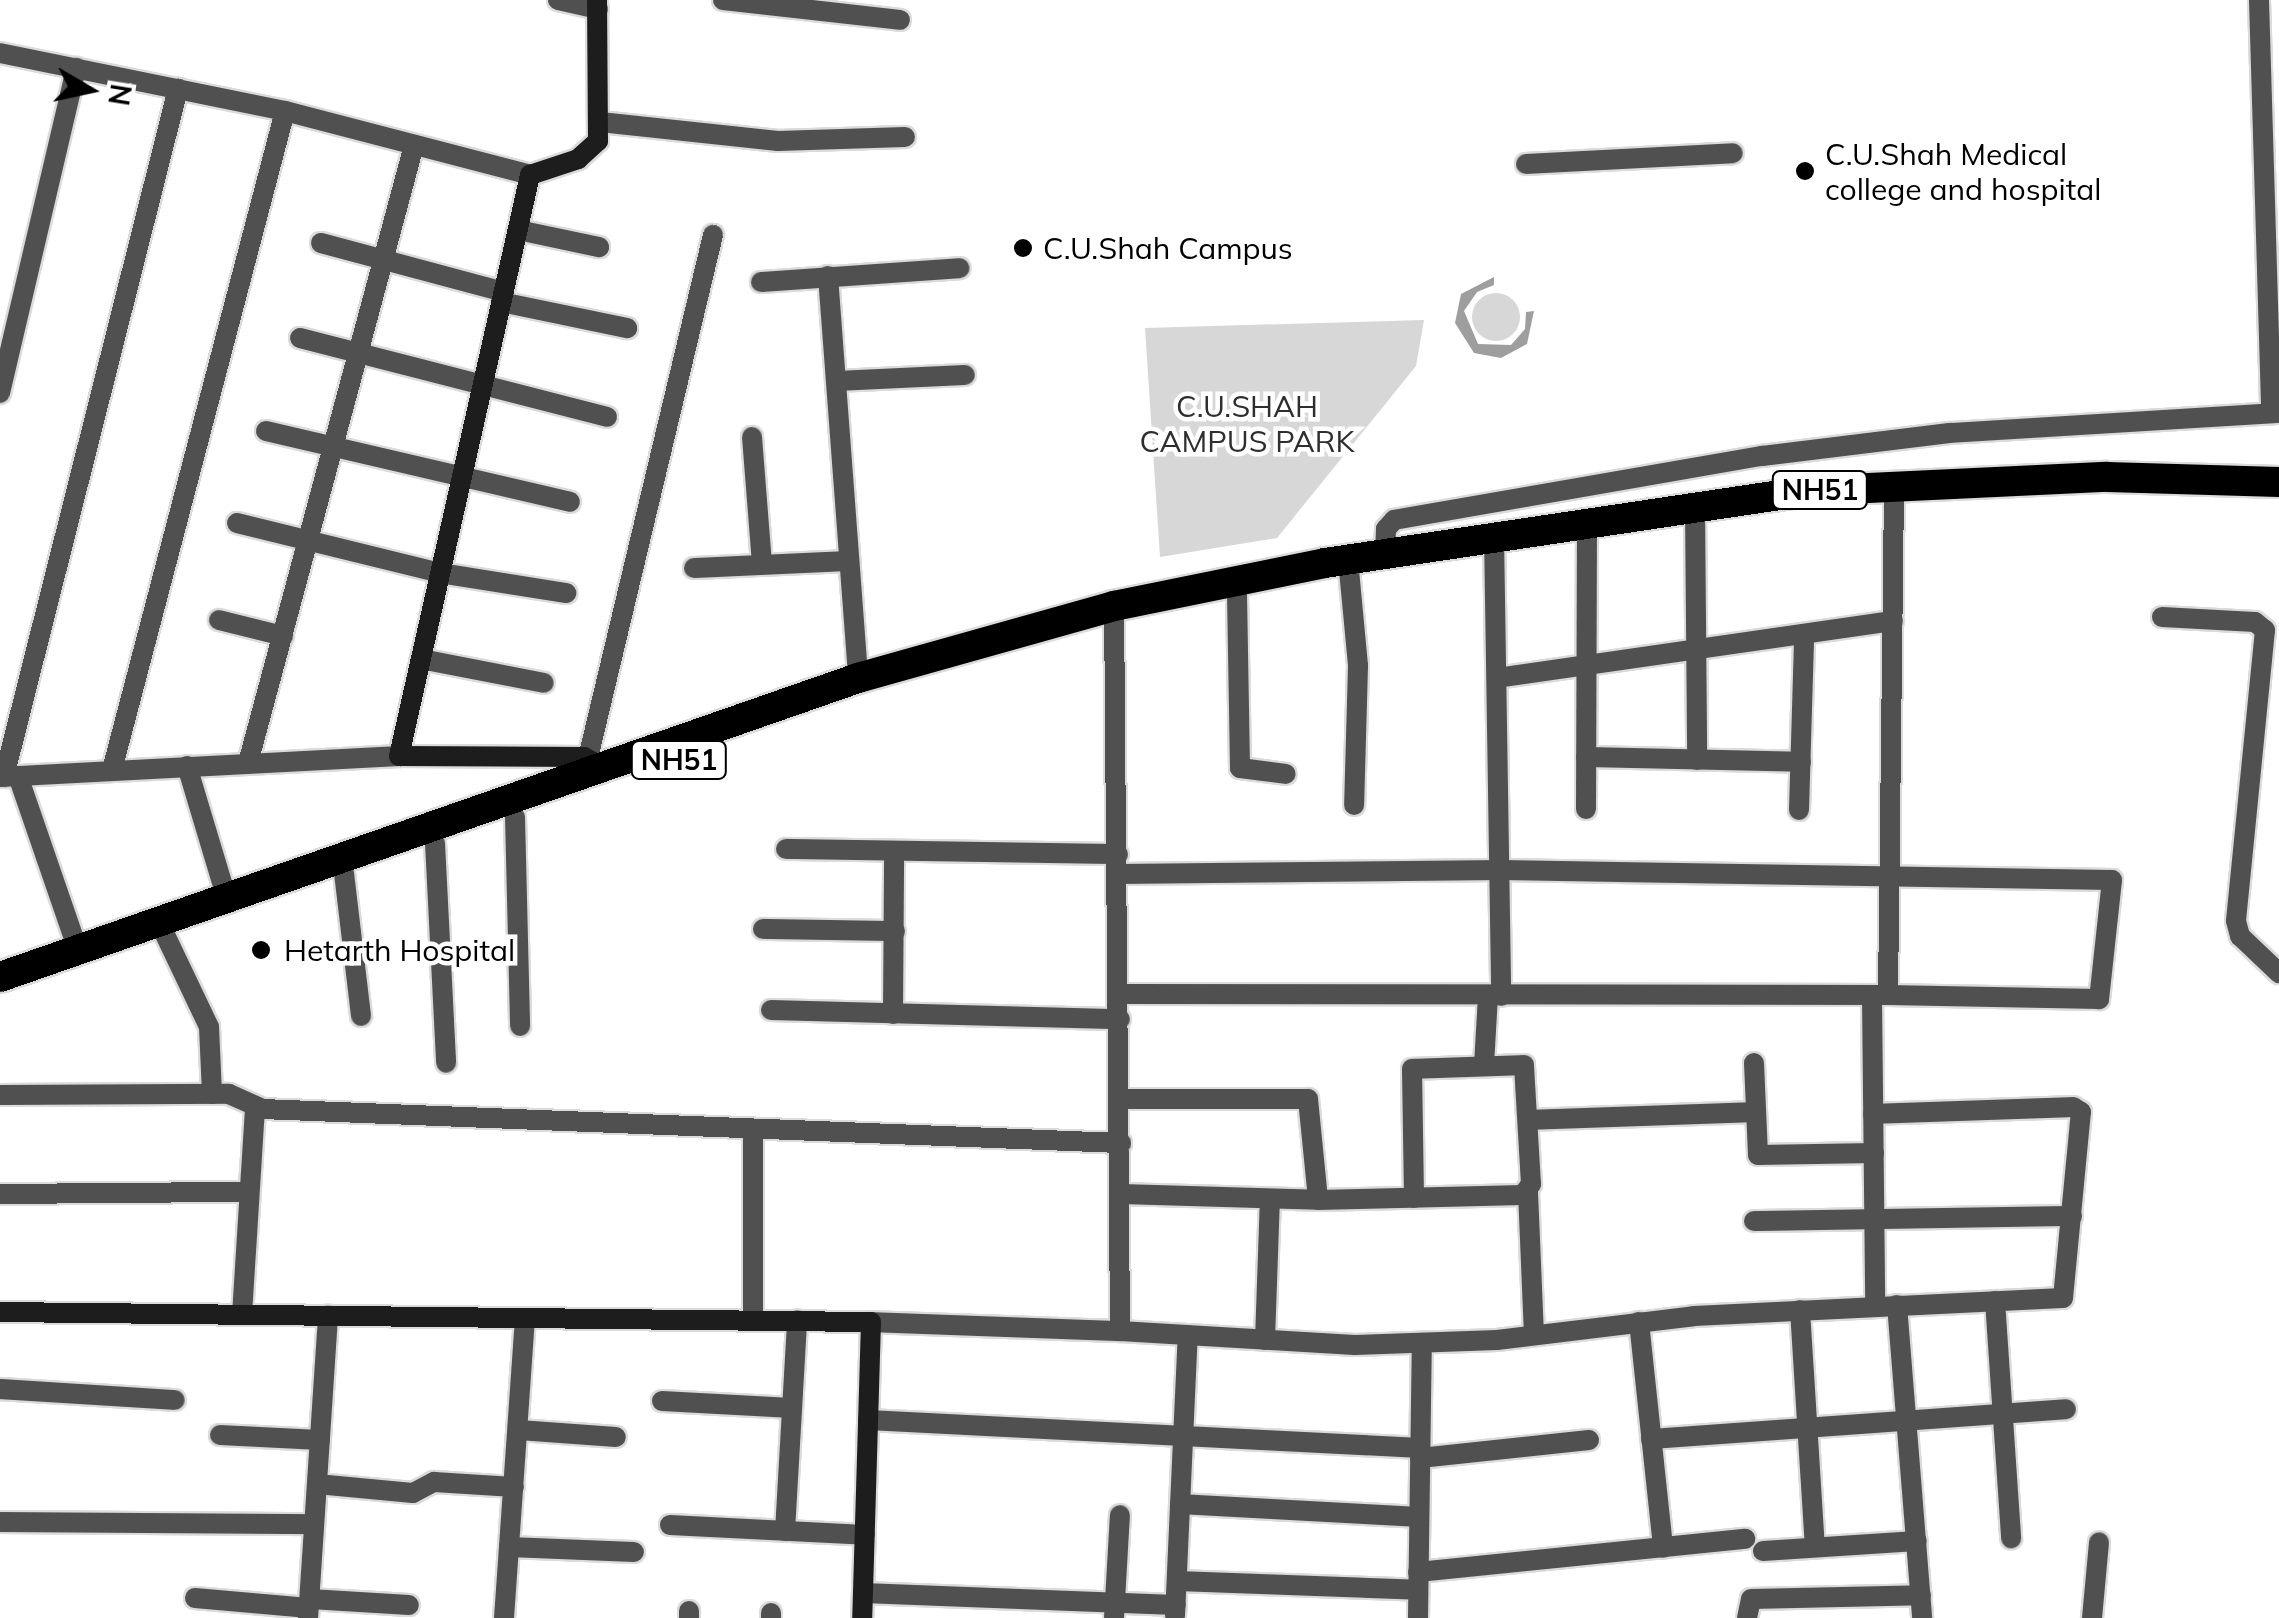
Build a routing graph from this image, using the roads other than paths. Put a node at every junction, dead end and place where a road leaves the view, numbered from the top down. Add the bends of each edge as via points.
1 (562, 0) edge
2 (722, 0) edge
3 (2260, 0) edge
4 (598, 4) edge
5 (900, 20) dead end
6 (0, 53) edge
7 (76, 68) junction
8 (178, 89) junction
9 (2271, 91) edge
10 (284, 110) junction
11 (600, 122) junction
12 (905, 137) dead end
13 (414, 145) junction
14 (1733, 154) dead end
15 (1526, 164) dead end
16 (530, 175) junction
17 (518, 230) junction
18 (713, 235) dead end
19 (322, 243) dead end
20 (599, 247) dead end
21 (383, 259) junction
22 (960, 268) dead end
23 (828, 276) junction
24 (762, 282) dead end
25 (503, 297) junction
26 (627, 328) dead end
27 (300, 338) dead end
28 (359, 355) junction
29 (966, 375) dead end
30 (836, 381) junction
31 (482, 390) junction
32 (0, 393) edge
33 (2275, 413) edge
34 (607, 417) dead end
35 (266, 431) dead end
36 (752, 437) dead end
37 (334, 448) junction
38 (462, 480) junction
39 (2279, 482) edge
40 (1894, 486) junction
41 (570, 502) dead end
42 (1694, 506) junction
43 (1587, 522) junction
44 (237, 523) dead end
45 (1494, 535) junction
46 (308, 542) junction
47 (850, 561) junction
48 (1367, 562) junction
49 (762, 565) junction
50 (694, 568) dead end
51 (440, 573) junction
52 (566, 594) dead end
53 (1238, 594) junction
54 (1115, 614) junction
55 (2162, 617) dead end
56 (218, 620) dead end
57 (1893, 621) junction
58 (283, 636) junction
59 (1804, 638) junction
60 (1697, 654) junction
61 (421, 659) junction
62 (1586, 667) junction
63 (858, 678) junction
64 (1498, 678) junction
65 (544, 683) dead end
66 (399, 756) junction
67 (1586, 757) junction
68 (1697, 760) junction
69 (1801, 762) junction
70 (248, 764) junction
71 (187, 766) junction
72 (588, 766) junction
73 (112, 770) junction
74 (1286, 774) dead end
75 (7, 776) edge
76 (1354, 804) dead end
77 (1586, 809) dead end
78 (1800, 810) dead end
79 (515, 817) junction
80 (435, 843) junction
81 (786, 849) dead end
82 (894, 850) junction
83 (1118, 864) junction
84 (1502, 870) junction
85 (344, 873) junction
86 (1890, 878) junction
87 (227, 899) junction
88 (162, 928) junction
89 (763, 929) dead end
90 (895, 932) junction
91 (78, 950) junction
92 (2279, 973) edge
93 (0, 977) edge
94 (0, 992) edge
95 (1120, 994) junction
96 (1494, 996) junction
97 (1880, 996) junction
98 (771, 1010) dead end
99 (893, 1014) junction
100 (361, 1016) dead end
101 (1120, 1019) junction
102 (520, 1026) dead end
103 (446, 1063) dead end
104 (1754, 1063) dead end
105 (1484, 1065) junction
106 (212, 1094) junction
107 (0, 1096) edge
108 (1121, 1099) junction
109 (255, 1106) junction
110 (1756, 1112) junction
111 (1873, 1114) junction
112 (1529, 1120) junction
113 (753, 1130) junction
114 (1121, 1143) junction
115 (1874, 1152) junction
116 (250, 1192) junction
117 (1528, 1192) junction
118 (0, 1194) edge
119 (1121, 1194) junction
120 (1414, 1198) junction
121 (1270, 1199) junction
122 (1318, 1200) junction
123 (2072, 1216) junction
124 (1874, 1220) junction
125 (1754, 1221) dead end
126 (1995, 1301) junction
127 (1897, 1304) junction
128 (1875, 1306) junction
129 (1800, 1310) junction
130 (0, 1312) edge
131 (242, 1315) junction
132 (328, 1316) junction
133 (525, 1319) junction
134 (753, 1319) junction
135 (797, 1320) junction
136 (871, 1322) junction
137 (1638, 1322) junction
138 (1120, 1331) junction
139 (1188, 1335) junction
140 (1534, 1335) junction
141 (1265, 1340) junction
142 (1422, 1343) junction
143 (0, 1388) edge
144 (175, 1400) dead end
145 (662, 1401) dead end
146 (792, 1408) junction
147 (2066, 1409) dead end
148 (2002, 1414) junction
149 (868, 1420) junction
150 (1908, 1420) junction
151 (1807, 1428) junction
152 (518, 1430) junction
153 (1184, 1434) junction
154 (220, 1435) dead end
155 (616, 1437) dead end
156 (1651, 1439) junction
157 (320, 1440) junction
158 (1589, 1440) dead end
159 (1420, 1453) junction
160 (317, 1484) junction
161 (514, 1487) junction
162 (1180, 1504) junction
163 (1120, 1515) dead end
164 (1419, 1517) junction
165 (0, 1522) edge
166 (314, 1524) junction
167 (670, 1524) dead end
168 (785, 1530) junction
169 (865, 1535) junction
170 (2012, 1538) dead end
171 (1917, 1540) junction
172 (2099, 1542) dead end
173 (509, 1546) junction
174 (1815, 1547) junction
175 (1663, 1548) junction
176 (634, 1552) dead end
177 (1177, 1581) junction
178 (1418, 1581) junction
179 (863, 1593) junction
180 (1922, 1595) junction
181 (195, 1598) dead end
182 (410, 1604) dead end
183 (309, 1608) edge
184 (1115, 1610) edge
185 (1176, 1611) edge
186 (504, 1618) edge
187 (862, 1618) edge
188 (1418, 1618) edge
189 (1747, 1618) edge
190 (1922, 1618) edge
191 (2092, 1618) edge

1 - 4 street
2 - 5 street
3 - 9 street
4 - 11 street
6 - 7 street
7 - 8 street
7 - 32 street
8 - 10 street
8 - 75 street
9 - 33 street
10 - 13 street
10 - 73 street
11 - 12 street via 778,141
11 - 16 street via 593,151
13 - 16 street
13 - 21 street
14 - 15 street
16 - 17 street
17 - 20 street
17 - 25 street
18 - 72 street
19 - 21 street
21 - 25 street
21 - 28 street
22 - 23 street
23 - 24 street
23 - 30 street
25 - 26 street
25 - 31 street
27 - 28 street
28 - 31 street
28 - 37 street
29 - 30 street
30 - 47 street
31 - 34 street
31 - 38 street
33 - 48 street via 1950,434 1562,488 1394,520
35 - 37 street
36 - 49 street
37 - 38 street
37 - 46 street
38 - 41 street
38 - 51 street
39 - 40 highway, NH51 via 2106,476
40 - 42 highway, NH51
40 - 57 street
42 - 43 highway, NH51
42 - 60 street
43 - 45 highway, NH51
43 - 62 street
44 - 46 street
45 - 48 highway, NH51
45 - 64 street
46 - 51 street
46 - 58 street
47 - 49 street
47 - 63 street
48 - 53 highway, NH51
48 - 54 highway, NH51 via 1281,570
48 - 76 street
49 - 50 street
51 - 52 street
51 - 61 street
53 - 54 highway, NH51
53 - 74 street via 1240,768
54 - 63 highway, NH51
54 - 79 highway, NH51
54 - 83 street
55 - 92 street via 2255,622 2265,630 2236,921 2240,936
56 - 58 street
57 - 59 street
57 - 86 street
58 - 70 street
59 - 60 street
59 - 69 street
60 - 62 street
60 - 68 street
61 - 65 street
61 - 66 street
62 - 64 street
62 - 67 street
63 - 72 highway, NH51
64 - 84 street
66 - 70 street
66 - 72 street
67 - 68 street
67 - 77 street
68 - 69 street
69 - 78 street
70 - 71 street
71 - 73 street
71 - 87 street
72 - 87 highway, NH51
73 - 75 street
75 - 91 street
79 - 80 highway, NH51
79 - 102 street
80 - 85 highway, NH51
80 - 103 street
81 - 82 street
82 - 83 street
82 - 90 street
83 - 84 street
83 - 95 street
84 - 86 street
84 - 96 street
85 - 88 highway, NH51
85 - 100 street
86 - 97 street
86 - 97 street via 2112,880 2099,998
87 - 88 highway, NH51
88 - 91 highway, NH51
88 - 94 highway, NH51
88 - 106 street via 213,1041
89 - 90 street
90 - 99 street
91 - 93 highway, NH51
95 - 96 street
95 - 101 street
96 - 97 street
96 - 105 street
97 - 111 street
98 - 99 street
99 - 101 street
101 - 108 street
104 - 110 street
105 - 112 street via 1524,1066
105 - 120 street via 1412,1069
106 - 107 street
106 - 109 street via 236,1095
108 - 114 street
108 - 122 street via 1308,1099
109 - 113 street
109 - 116 street
110 - 112 street
110 - 115 street via 1758,1154
111 - 115 street
111 - 123 street via 2077,1108
112 - 117 street
113 - 114 street
113 - 134 street
114 - 119 street
115 - 124 street
116 - 118 street
116 - 131 street
117 - 120 street
117 - 140 street
119 - 121 street
119 - 138 street
120 - 122 street
121 - 122 street
121 - 141 street
123 - 124 street
123 - 126 street via 2063,1298
124 - 125 street
124 - 128 street
126 - 127 street
126 - 148 street
127 - 128 street
127 - 150 street
128 - 129 street
129 - 137 street
129 - 151 street
130 - 131 street
131 - 132 street
132 - 133 street
132 - 157 street
133 - 134 street
133 - 152 street
134 - 135 street
135 - 136 street
135 - 146 street
136 - 138 street
136 - 149 street
137 - 140 street
137 - 156 street
138 - 139 street
139 - 141 street
139 - 153 street
140 - 142 street
141 - 142 street
142 - 159 street
143 - 144 street
145 - 146 street
146 - 168 street
147 - 148 street
148 - 150 street
148 - 170 street
149 - 153 street
149 - 169 street
150 - 151 street
150 - 171 street
151 - 156 street
151 - 174 street
152 - 155 street
152 - 161 street
153 - 159 street
153 - 162 street
154 - 157 street
156 - 175 street
157 - 160 street
158 - 159 street
159 - 164 street
160 - 161 street via 413,1493 434,1482
160 - 166 street
161 - 173 street
162 - 164 street
162 - 177 street
163 - 184 street
164 - 178 street
165 - 166 street
166 - 183 street
167 - 168 street
168 - 169 street
169 - 179 street
171 - 174 street
171 - 180 street
172 - 191 street
173 - 176 street
173 - 186 street
174 - 175 street
175 - 178 street
177 - 178 street
177 - 185 street
178 - 188 street
179 - 184 street
179 - 187 street
180 - 189 street via 1751,1599
180 - 190 street
181 - 183 street
182 - 183 street
184 - 185 street

